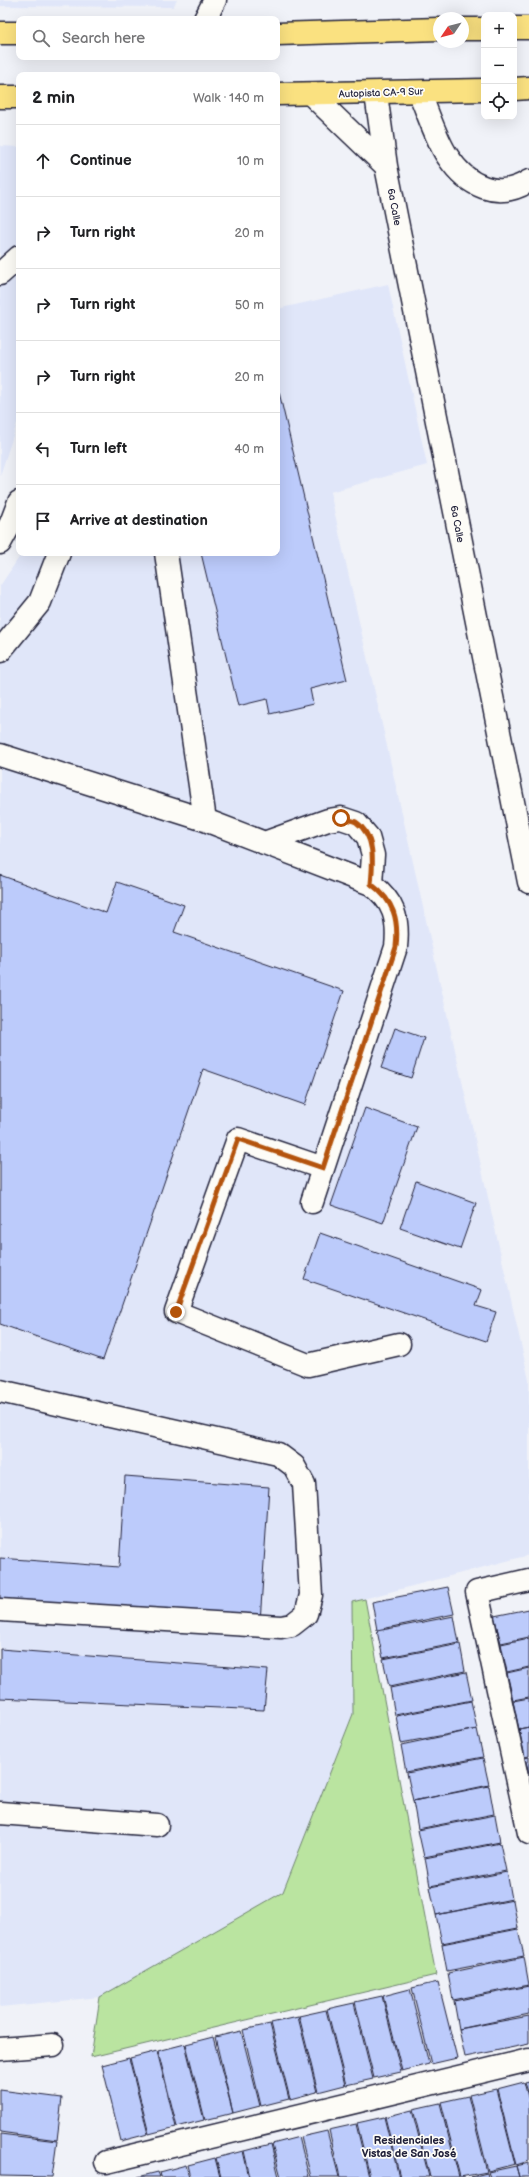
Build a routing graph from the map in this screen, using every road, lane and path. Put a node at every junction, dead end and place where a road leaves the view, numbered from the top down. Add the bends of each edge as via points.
1 (215, 0) edge
2 (207, 16) edge
3 (481, 28) edge
4 (517, 28) edge
5 (529, 28) edge
6 (433, 29) edge
7 (469, 29) edge
8 (0, 33) edge
9 (16, 33) edge
10 (280, 34) edge
11 (529, 88) edge
12 (517, 89) edge
13 (481, 90) edge
14 (419, 92) junction
15 (280, 94) edge
16 (376, 94) junction
17 (312, 95) junction
18 (16, 97) edge
19 (0, 98) edge
20 (386, 166) junction
21 (529, 181) edge
22 (16, 260) edge
23 (0, 274) edge
24 (16, 510) edge
25 (0, 543) edge
26 (58, 556) edge
27 (166, 556) edge
28 (0, 651) edge
29 (0, 755) edge
30 (204, 820) junction
31 (264, 843) junction
32 (529, 882) edge
33 (371, 884) junction
34 (323, 1168) junction
35 (312, 1202) dead end
36 (399, 1344) dead end
37 (0, 1391) edge
38 (529, 1580) edge
39 (0, 1610) edge
40 (0, 1813) edge
41 (157, 1824) dead end
42 (529, 1833) edge
43 (53, 2045) dead end
44 (0, 2049) edge
45 (529, 2060) edge
46 (106, 2162) dead end

1 - 2 street
3 - 7 highway
4 - 5 highway
6 - 10 highway
8 - 9 highway
11 - 12 highway
13 - 14 highway, Autopista CA-9 Sur
14 - 16 highway, Autopista CA-9 Sur
14 - 21 street via 447,157 467,178 493,191 519,188
15 - 17 highway, Autopista CA-9 Sur
16 - 17 highway, Autopista CA-9 Sur
16 - 20 street, 6a Calle
17 - 20 street
18 - 19 highway
20 - 32 street, 6a Calle
22 - 23 street
24 - 25 street
26 - 28 street via 40,602
27 - 30 street
29 - 30 street
30 - 31 street
31 - 33 street
31 - 33 street via 328,820 341,818 356,822 368,837 373,856
33 - 34 street via 382,892 395,915 398,929 396,947
34 - 35 street
34 - 36 street via 238,1139 176,1312 308,1365
37 - 39 street via 278,1454 294,1466 304,1484 311,1596 306,1614 292,1625 281,1628
38 - 42 street via 478,1592
40 - 41 street
43 - 44 street
45 - 46 street

